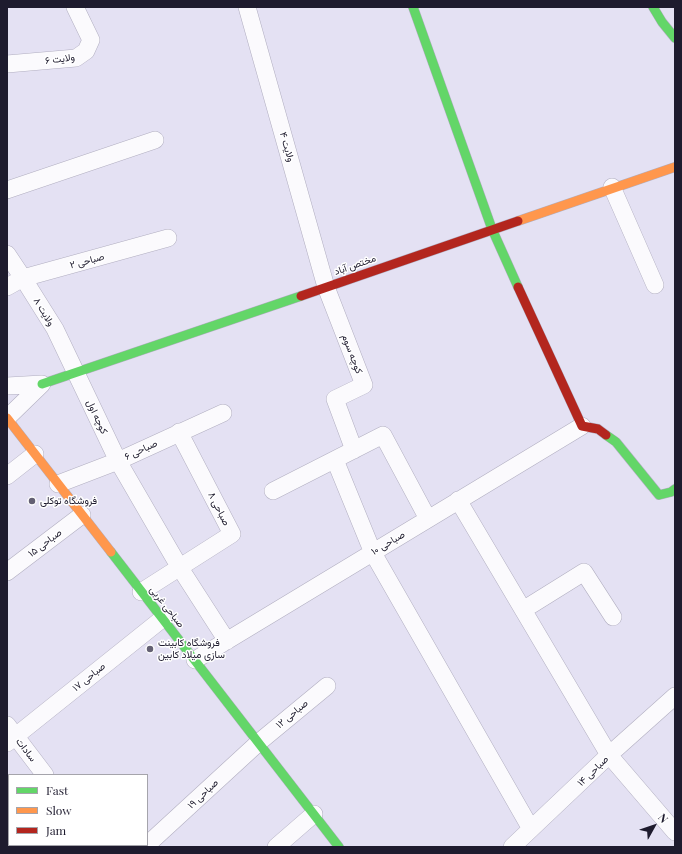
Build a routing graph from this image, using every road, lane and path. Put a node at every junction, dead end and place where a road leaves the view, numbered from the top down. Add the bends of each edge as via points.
1 (75, 7) edge
2 (247, 7) edge
3 (413, 7) edge
4 (653, 7) edge
5 (675, 38) edge
6 (7, 64) edge
7 (155, 140) dead end
8 (675, 167) edge
9 (612, 187) junction
10 (7, 190) edge
11 (492, 229) junction
12 (168, 238) dead end
13 (7, 254) edge
14 (23, 278) junction
15 (655, 285) dead end
16 (7, 287) edge
17 (326, 287) junction
18 (77, 373) junction
19 (42, 384) junction
20 (7, 386) edge
21 (223, 413) dead end
22 (7, 418) edge
23 (582, 426) junction
24 (179, 432) junction
25 (354, 450) junction
26 (35, 454) junction
27 (335, 460) junction
28 (118, 461) junction
29 (7, 476) edge
30 (58, 484) junction
31 (675, 489) edge
32 (274, 491) dead end
33 (458, 500) junction
34 (82, 515) junction
35 (428, 519) junction
36 (373, 553) junction
37 (180, 568) junction
38 (7, 572) edge
39 (141, 592) junction
40 (523, 610) junction
41 (613, 617) dead end
42 (162, 619) junction
43 (227, 641) junction
44 (195, 660) junction
45 (327, 686) dead end
46 (675, 696) edge
47 (10, 734) edge
48 (258, 742) junction
49 (609, 755) junction
50 (44, 774) edge
51 (314, 814) junction
52 (532, 829) junction
53 (675, 832) edge
54 (148, 844) edge
55 (276, 847) edge
56 (339, 847) edge
57 (512, 847) edge

1 - 6 street, ولایت ۶ via 91,40 86,51 76,58
2 - 17 street, ولایت ۴
3 - 11 street
4 - 5 street
7 - 10 street
8 - 9 street, مختص آباد
9 - 11 street, مختص آباد
9 - 15 street
11 - 17 street, مختص آباد
11 - 23 street
12 - 14 street, صباحی ۲
13 - 14 street, ولایت ۸
14 - 16 street, صباحی ۲
14 - 18 street, ولایت ۸ via 55,329
17 - 18 street, مختص آباد
17 - 25 street, کوچه سوم via 364,385 335,399
18 - 19 street, مختص آباد
18 - 28 street, کوچه اول
19 - 20 street
19 - 22 street
21 - 24 street, صباحی ۶
22 - 26 street, صباحی غربی
23 - 31 street via 598,429 616,442 659,495
23 - 33 street, صباحی ۱۰
24 - 28 street, صباحی ۶
24 - 37 street, صباحی ۸ via 232,534
25 - 27 street
25 - 35 street via 383,435
26 - 29 street
26 - 30 street, صباحی غربی
27 - 32 street
27 - 36 street
28 - 30 street, صباحی ۶
28 - 37 street, کوچه اول
30 - 34 street, صباحی غربی
33 - 35 street, صباحی ۱۰
33 - 40 street
34 - 38 street, صباحی ۱۵
34 - 39 street, صباحی غربی
35 - 36 street, صباحی ۱۰
36 - 43 street, صباحی ۱۰
36 - 52 street
37 - 39 street, صباحی ۸
37 - 43 street, کوچه اول
39 - 42 street, صباحی غربی
40 - 41 street via 584,572
40 - 49 street
42 - 44 street, صباحی غربی
42 - 47 street, صباحی ۱۷
43 - 44 street, صباحی ۱۰
44 - 48 street, صباحی غربی
45 - 48 street, صباحی ۱۲
46 - 49 street, صباحی ۱۴
47 - 50 street, سادات
48 - 51 street, صباحی غربی
48 - 54 street, صباحی ۱۹
49 - 52 street, صباحی ۱۴
49 - 53 street
51 - 55 street
51 - 56 street, صباحی غربی
52 - 57 street, صباحی ۱۴

